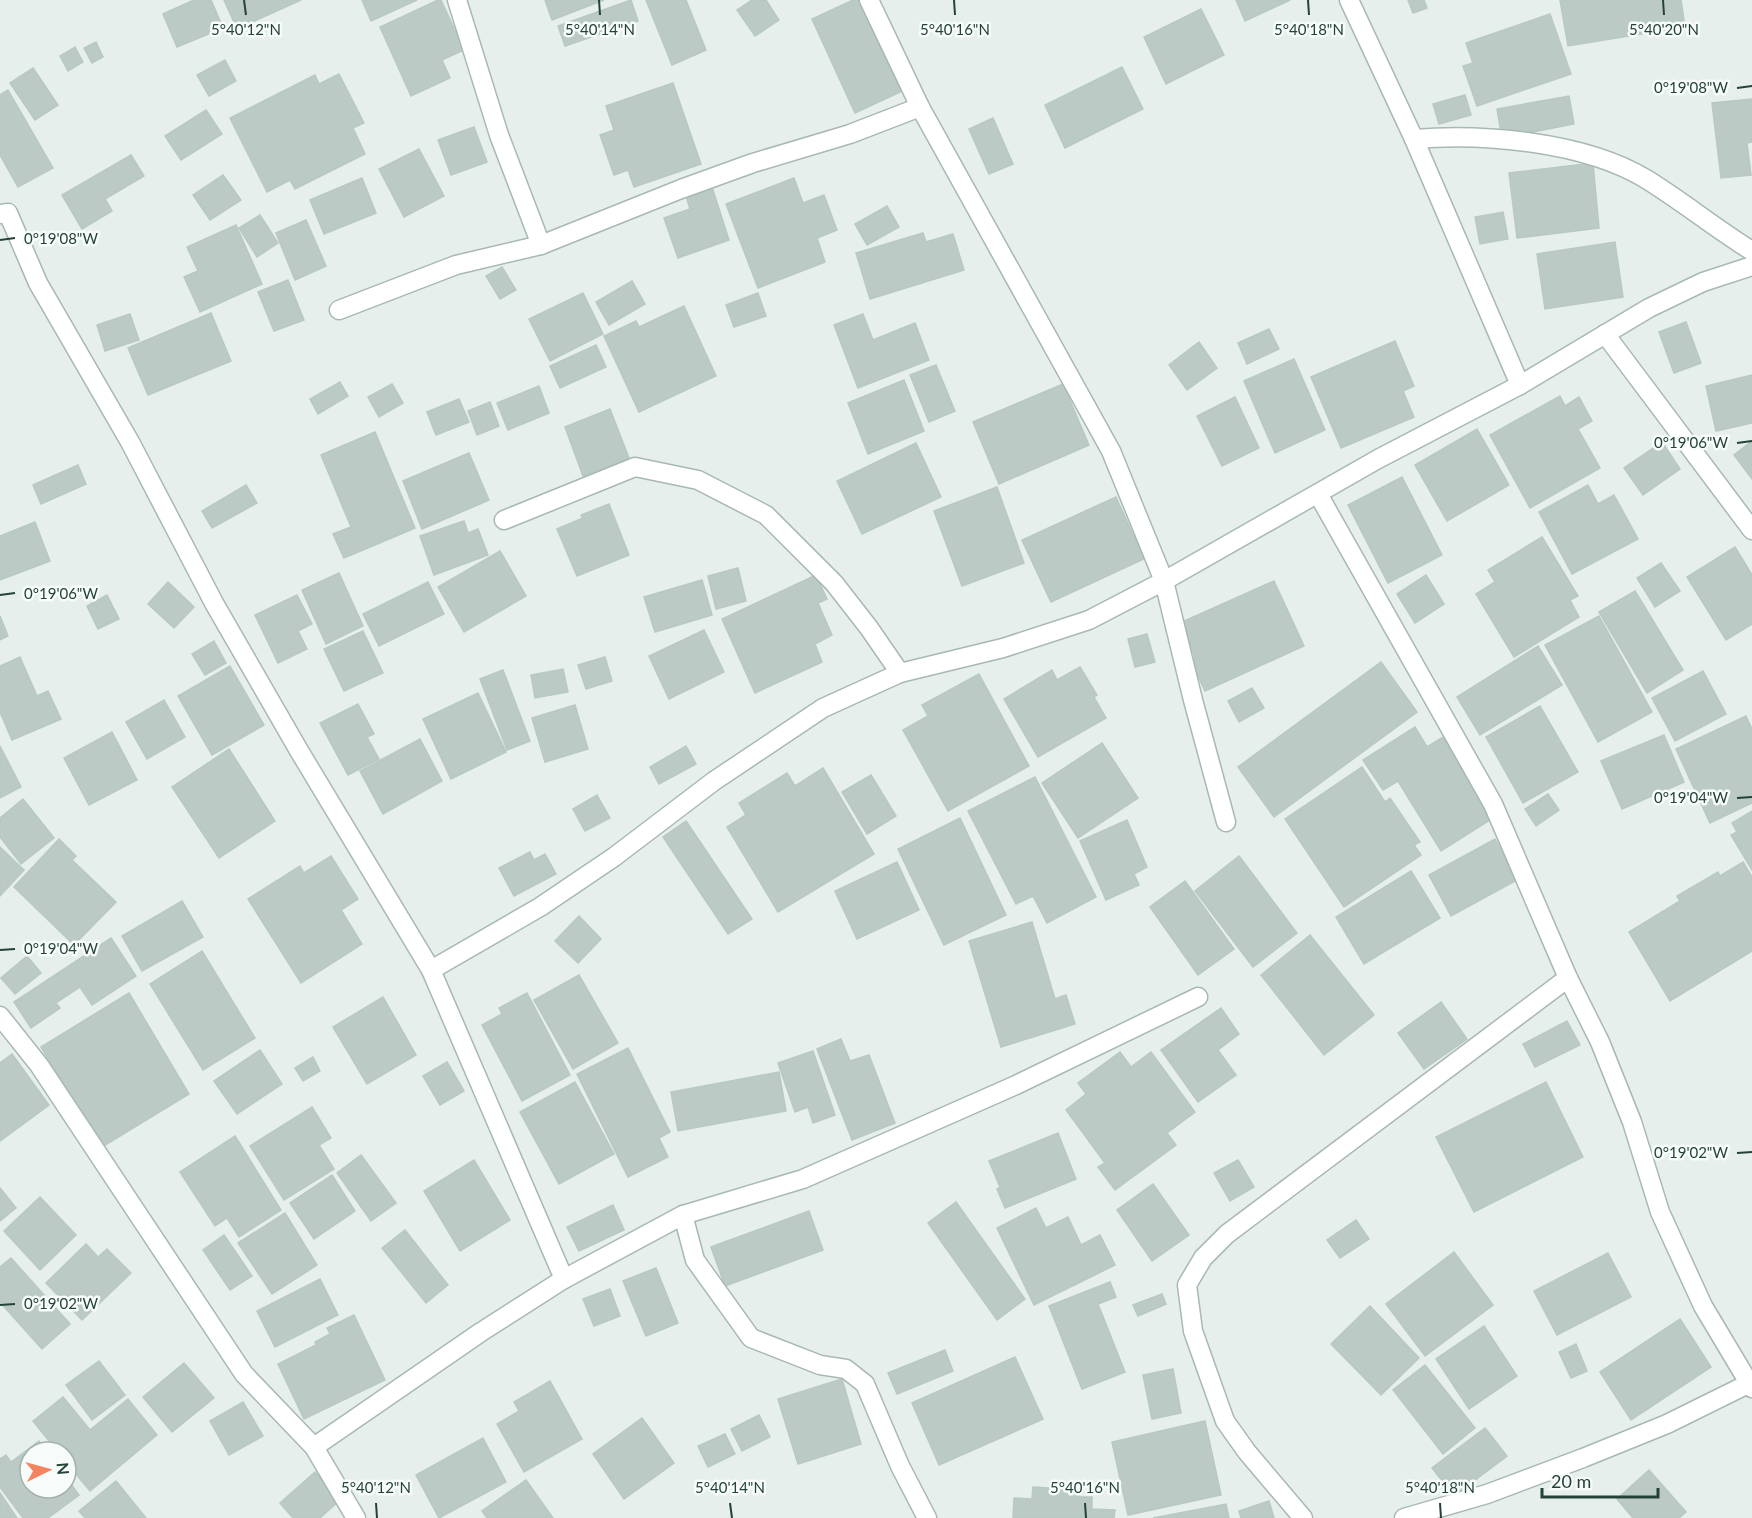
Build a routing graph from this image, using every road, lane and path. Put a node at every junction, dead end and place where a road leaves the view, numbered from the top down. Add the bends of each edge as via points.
1 (457, 0) edge
2 (869, 0) edge
3 (1349, 0) edge
4 (920, 107) junction
5 (1414, 139) junction
6 (0, 196) edge
7 (4, 214) edge
8 (541, 245) junction
9 (1752, 251) edge
10 (1752, 266) edge
11 (339, 310) dead end
12 (1605, 334) junction
13 (1520, 385) junction
14 (1318, 494) junction
15 (504, 520) dead end
16 (1752, 530) edge
17 (1164, 581) junction
18 (900, 674) junction
19 (1226, 822) dead end
20 (431, 970) junction
21 (1568, 978) junction
22 (1198, 997) dead end
23 (0, 1016) edge
24 (683, 1215) junction
25 (564, 1279) junction
26 (1750, 1386) edge
27 (314, 1447) junction
28 (356, 1518) edge
29 (927, 1518) edge
30 (1303, 1518) edge
31 (1404, 1518) edge

1 - 8 street via 499,135
2 - 4 street
3 - 5 street
4 - 8 street via 681,189
4 - 17 street via 1111,451
5 - 9 street via 1452,136 1506,140 1555,146 1600,158 1645,178
5 - 13 street
6 - 7 street
7 - 20 street via 38,284 130,442 214,603
8 - 11 street via 456,266
10 - 12 street via 1703,282
12 - 13 street
12 - 16 street
13 - 14 street
14 - 17 street
14 - 21 street via 1493,804
15 - 18 street via 635,466 698,480 766,515 783,531 834,583
17 - 18 street via 1089,620 1003,648
17 - 19 street
18 - 20 street via 823,708 540,907
20 - 25 street
21 - 26 street via 1600,1042 1632,1122 1660,1212 1703,1306
21 - 30 street via 1227,1234 1203,1258 1187,1285 1193,1331 1225,1420
22 - 24 street via 1016,1085 803,1179
23 - 27 street via 39,1065 244,1374
24 - 25 street
24 - 29 street via 696,1260 751,1338 820,1365 846,1369 865,1384
25 - 27 street
26 - 31 street via 1583,1458 1487,1494
27 - 28 street

